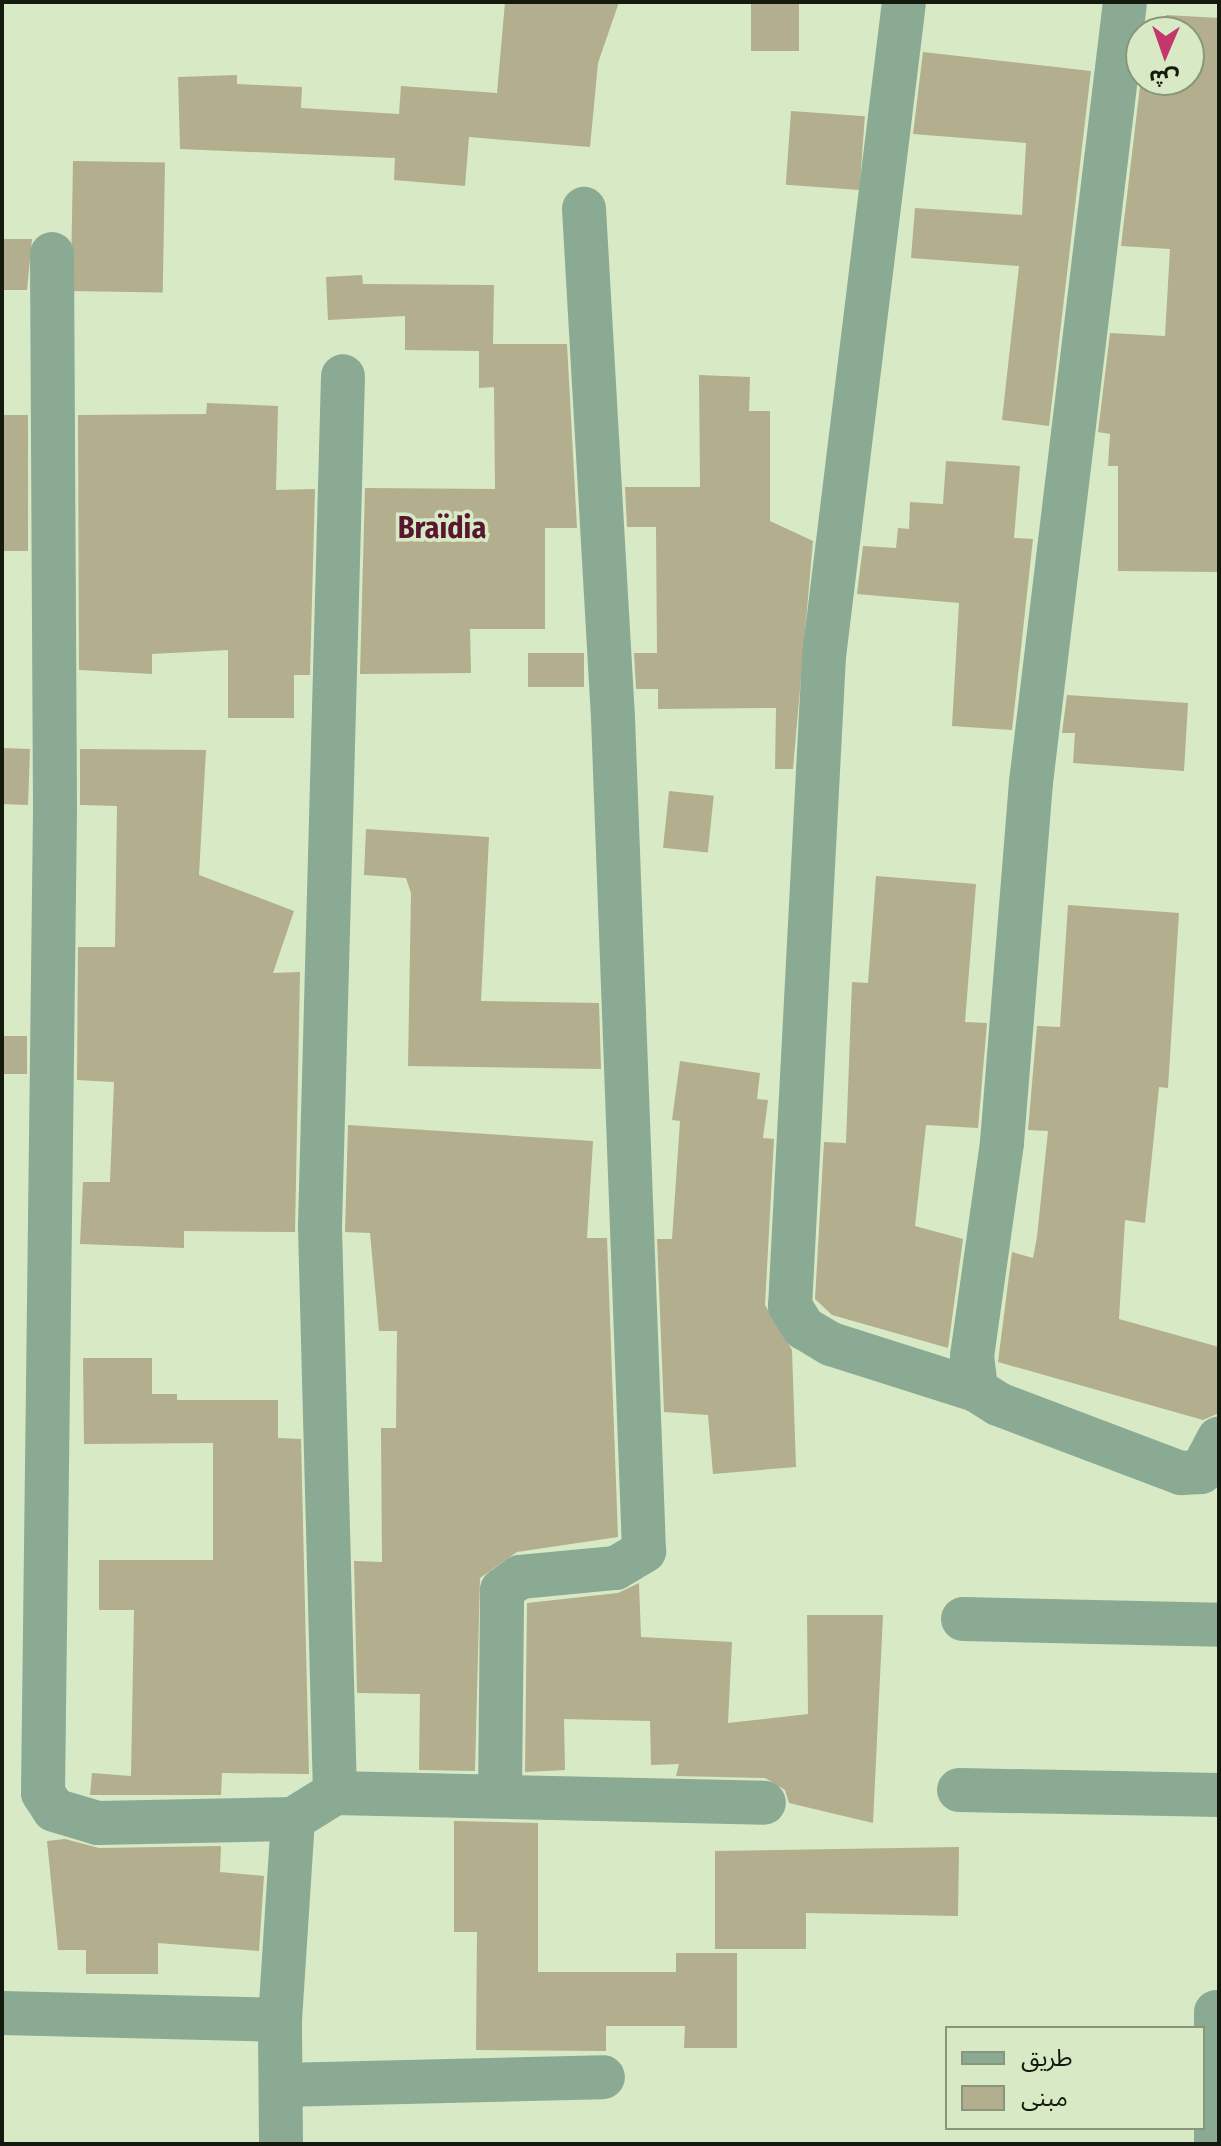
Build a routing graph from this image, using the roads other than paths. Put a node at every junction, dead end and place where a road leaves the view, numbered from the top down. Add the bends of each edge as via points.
1 (904, 2) edge
2 (1125, 2) edge
3 (584, 209) dead end
4 (52, 254) dead end
5 (343, 376) dead end
6 (976, 1390) junction
7 (1219, 1438) edge
8 (963, 1619) dead end
9 (1219, 1625) edge
10 (959, 1790) dead end
11 (335, 1793) junction
12 (500, 1794) junction
13 (1219, 1795) edge
14 (764, 1803) dead end
15 (293, 1819) junction
16 (1216, 2012) dead end
17 (2, 2013) edge
18 (280, 2020) junction
19 (603, 2077) dead end
20 (281, 2085) junction
21 (281, 2144) edge
22 (1216, 2144) edge

1 - 6 street via 824,656 790,1306 804,1328 831,1344
2 - 6 street via 1031,782 1002,1143 972,1356
3 - 12 street via 613,718 644,1551 616,1568 520,1577 502,1590
4 - 15 street via 55,811 43,1793 54,1810 98,1823
5 - 11 street via 320,1226
6 - 7 street via 1181,1473 1201,1472
8 - 9 street
10 - 13 street
11 - 12 street
11 - 15 street
12 - 14 street
15 - 18 street
16 - 22 street
17 - 18 street
18 - 20 street
19 - 20 street
20 - 21 street

